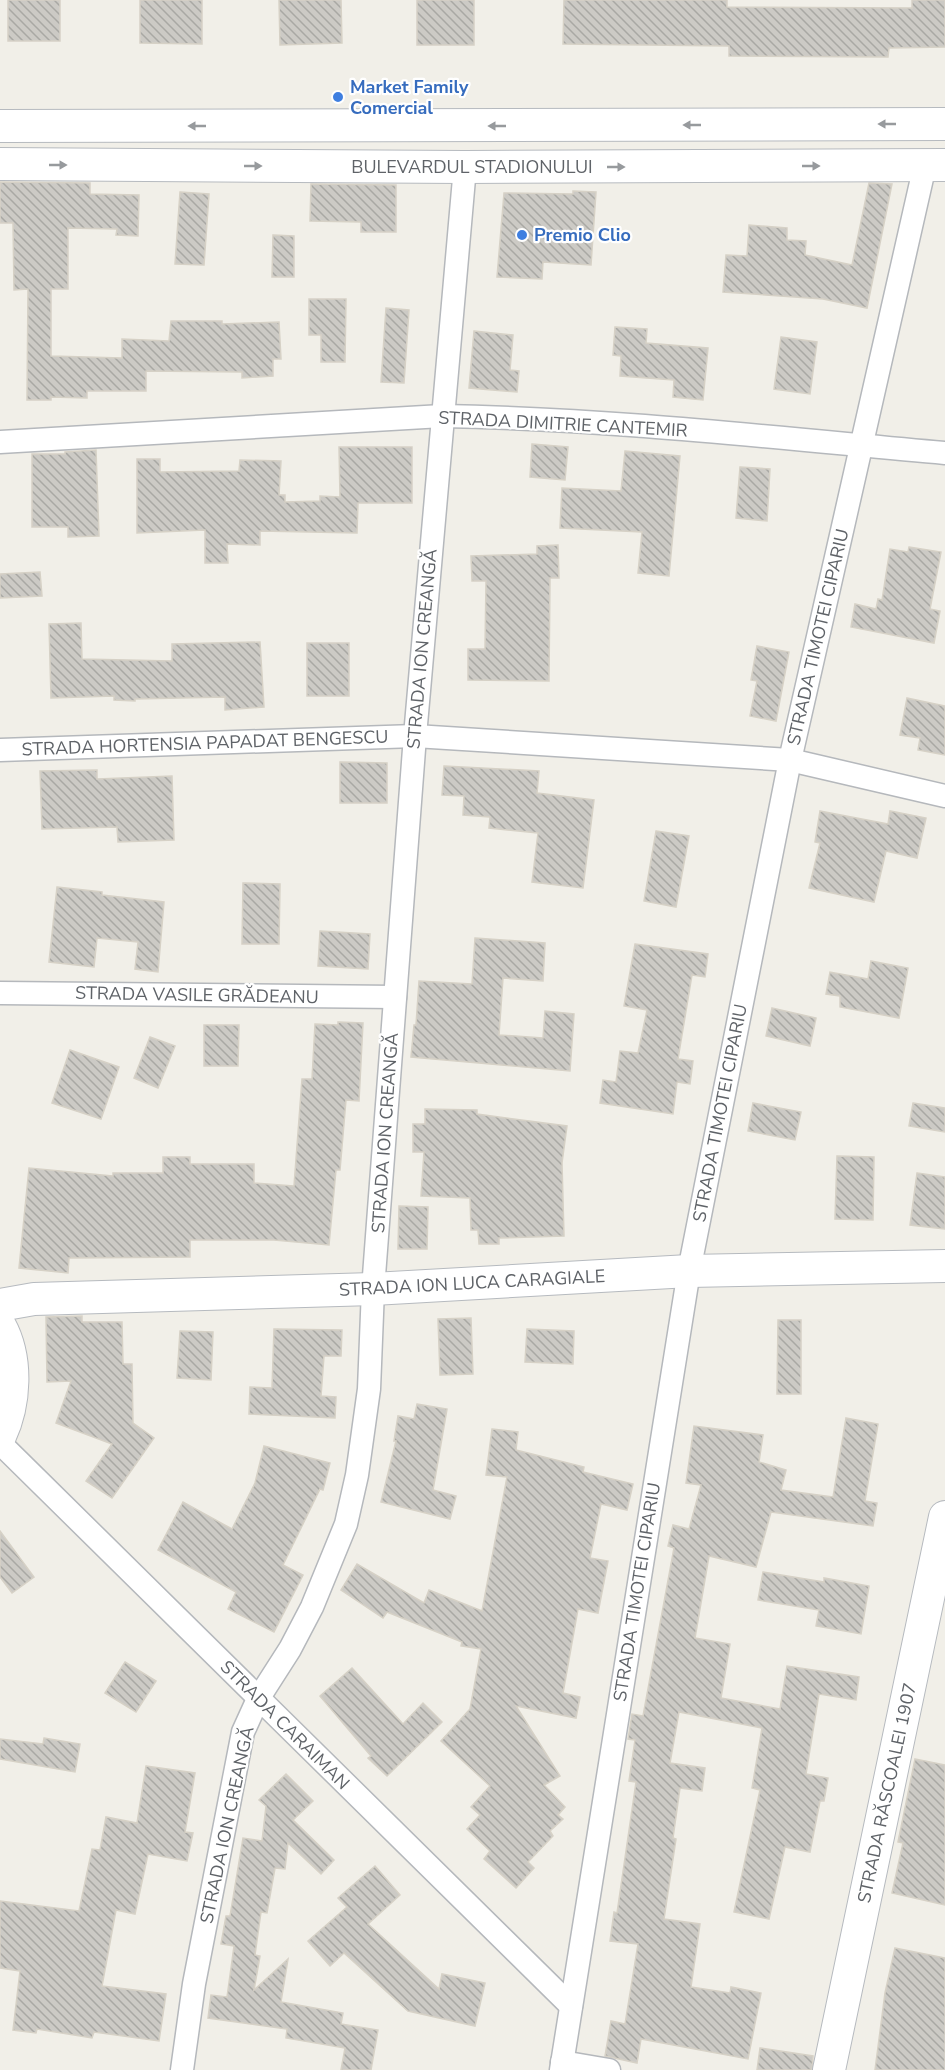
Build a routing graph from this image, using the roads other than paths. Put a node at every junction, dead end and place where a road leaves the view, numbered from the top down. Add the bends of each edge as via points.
1 (945, 124) edge
2 (0, 126) edge
3 (0, 164) edge
4 (935, 165) edge
5 (465, 167) junction
6 (442, 416) junction
7 (0, 442) edge
8 (862, 445) junction
9 (945, 453) edge
10 (415, 736) junction
11 (0, 750) edge
12 (790, 760) junction
13 (945, 796) edge
14 (0, 993) edge
15 (395, 997) junction
16 (945, 1266) edge
17 (689, 1271) junction
18 (373, 1289) junction
19 (0, 1305) edge
20 (0, 1326) edge
21 (0, 1436) edge
22 (0, 1443) edge
23 (945, 1517) edge
24 (258, 1699) junction
25 (571, 2006) junction
26 (562, 2066) edge
27 (182, 2070) edge
28 (609, 2070) edge
29 (829, 2070) edge

1 -> 2 main road
3 -> 5 main road, BULEVARDUL STADIONULUI
5 -> 4 main road, BULEVARDUL STADIONULUI
4 - 8 street, STRADA TIMOTEI CIPARIU
5 - 6 street, STRADA ION CREANGĂ
6 - 7 street, STRADA DIMITRIE CANTEMIR
6 - 8 street, STRADA DIMITRIE CANTEMIR via 508,417
6 - 10 street, STRADA ION CREANGĂ
8 - 9 street, STRADA DIMITRIE CANTEMIR
8 - 12 street, STRADA TIMOTEI CIPARIU
10 - 11 street, STRADA HORTENSIA PAPADAT BENGESCU
10 - 12 street, STRADA HORTENSIA PAPADAT BENGESCU
10 - 15 street, STRADA ION CREANGĂ
12 - 13 street, STRADA HORTENSIA PAPADAT BENGESCU
12 - 17 street, STRADA TIMOTEI CIPARIU
14 - 15 street, STRADA VASILE GRĂDEANU
15 - 18 street, STRADA ION CREANGĂ
16 - 17 main road, STRADA ION LUCA CARAGIALE
17 - 18 main road, STRADA ION LUCA CARAGIALE
17 - 25 street, STRADA TIMOTEI CIPARIU
18 - 19 main road, STRADA ION LUCA CARAGIALE via 34,1299
18 - 24 street, STRADA ION CREANGĂ via 369,1389 357,1475 345,1524 312,1607
20 - 21 main road via 10,1360 12,1394 9,1417
22 - 24 street, STRADA CARAIMAN
23 - 29 main road, STRADA RĂSCOALEI 1907
24 - 25 street, STRADA CARAIMAN
24 - 27 street, STRADA ION CREANGĂ via 243,1732 194,1984
25 - 26 street, STRADA TIMOTEI CIPARIU
26 - 28 street

